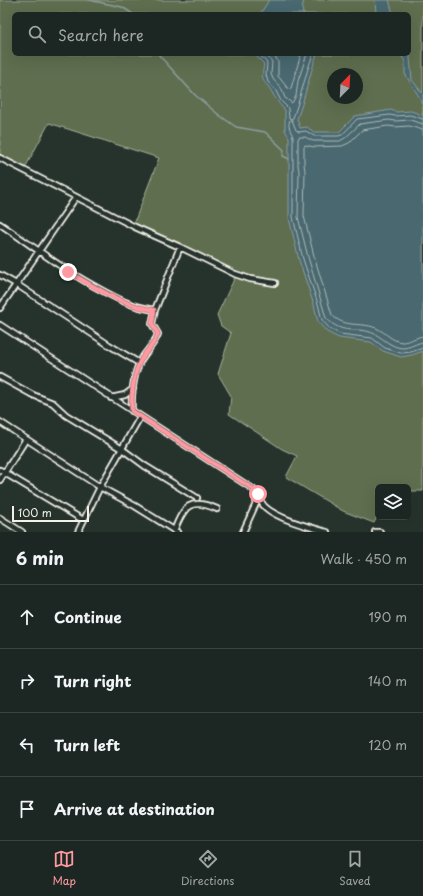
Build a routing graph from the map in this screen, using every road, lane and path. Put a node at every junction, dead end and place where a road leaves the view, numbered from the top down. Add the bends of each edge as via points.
1 (0, 158) edge
2 (76, 197) junction
3 (0, 224) edge
4 (180, 247) junction
5 (38, 252) junction
6 (0, 275) edge
7 (275, 283) dead end
8 (16, 284) junction
9 (0, 308) edge
10 (154, 310) junction
11 (0, 325) edge
12 (139, 363) junction
13 (0, 377) edge
14 (133, 389) junction
15 (111, 398) junction
16 (132, 411) junction
17 (140, 416) junction
18 (0, 422) edge
19 (26, 439) junction
20 (122, 449) junction
21 (0, 470) edge
22 (5, 473) junction
23 (0, 480) edge
24 (100, 487) junction
25 (259, 497) junction
26 (197, 498) dead end
27 (217, 509) dead end
28 (0, 518) edge
29 (83, 520) junction
30 (310, 530) edge
31 (175, 531) edge
32 (22, 532) edge
33 (78, 532) edge
34 (243, 532) edge
35 (327, 532) edge
36 (374, 532) edge
37 (380, 532) edge

1 - 2 street
2 - 4 street
2 - 5 street
3 - 5 street
4 - 7 street via 235,274
4 - 10 street
5 - 8 street
5 - 10 street via 68,272 128,304
6 - 8 street
8 - 9 street
8 - 12 street
10 - 12 street via 152,324 158,334
11 - 15 street
12 - 14 street
13 - 20 street via 50,401 66,415
14 - 15 street via 124,395
14 - 16 street
15 - 16 street
16 - 17 street
17 - 20 street
17 - 25 street via 253,489
18 - 19 street
19 - 22 street
19 - 24 street
20 - 24 street
20 - 26 street via 144,466
21 - 22 street
22 - 23 street
22 - 29 street
24 - 29 street
24 - 31 street
25 - 30 street via 263,505 272,512
25 - 34 street
27 - 31 street via 204,503 192,504 183,512
28 - 32 street
29 - 33 street
30 - 35 street
36 - 37 street

